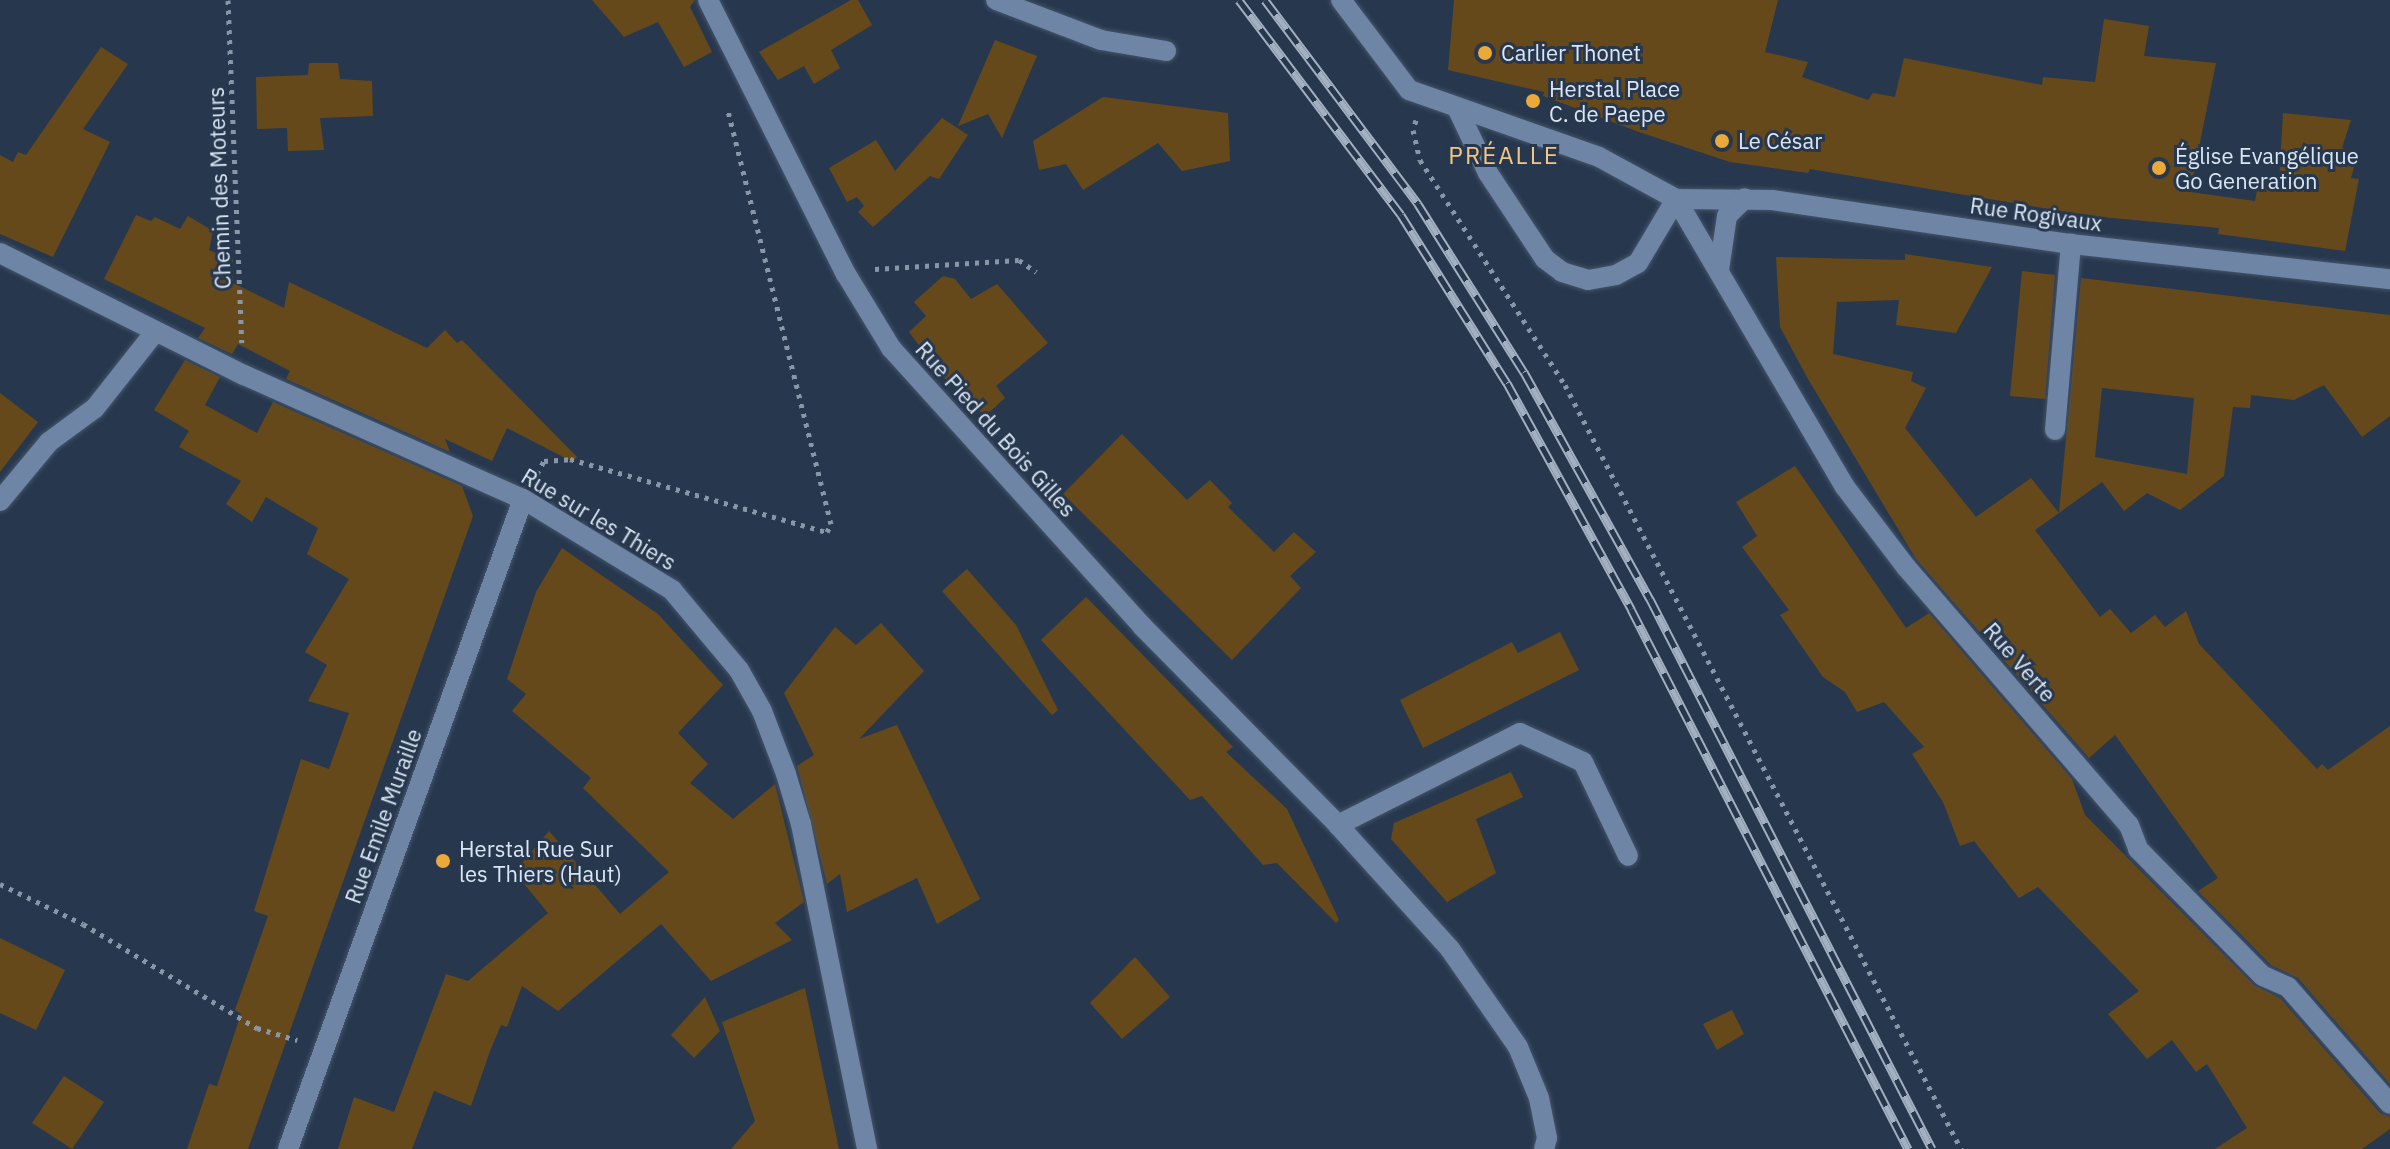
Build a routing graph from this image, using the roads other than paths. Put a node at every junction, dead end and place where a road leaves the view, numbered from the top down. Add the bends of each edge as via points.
1 (708, 0) edge
2 (996, 0) edge
3 (1341, 0) edge
4 (1166, 51) dead end
5 (1457, 108) junction
6 (1745, 198) junction
7 (1676, 199) junction
8 (2071, 244) junction
9 (0, 253) edge
10 (1719, 270) junction
11 (2390, 279) edge
12 (155, 332) junction
13 (2055, 430) dead end
14 (523, 499) junction
15 (0, 501) edge
16 (1338, 825) junction
17 (1628, 856) dead end
18 (2390, 1104) edge
19 (288, 1149) edge
20 (867, 1149) edge
21 (1544, 1149) edge

1 - 16 street, Rue Pied du Bois Gilles via 846,274 891,348 1142,626
2 - 4 street via 1101,40
3 - 5 street via 1409,90
5 - 7 street via 1599,157
5 - 7 street via 1488,173 1545,259 1562,272 1588,280 1616,275 1638,263
6 - 7 street, Rue Rogivaux
6 - 8 street, Rue Rogivaux
6 - 10 street via 1727,216
7 - 10 street, Rue Verte
8 - 11 street, Rue Rogivaux
8 - 13 street
9 - 12 street, Rue sur les Thiers
10 - 18 street, Rue Verte via 1845,487 1906,567 2129,825 2138,849 2263,976 2288,987
12 - 14 street, Rue sur les Thiers
12 - 15 street via 95,408 49,442
14 - 19 street, Rue Emile Muraille
14 - 20 street, Rue sur les Thiers via 672,590 739,670 762,711 801,824
16 - 17 street via 1520,733 1583,762
16 - 21 street, Rue Pied du Bois Gilles via 1450,949 1518,1047 1539,1098 1547,1138

